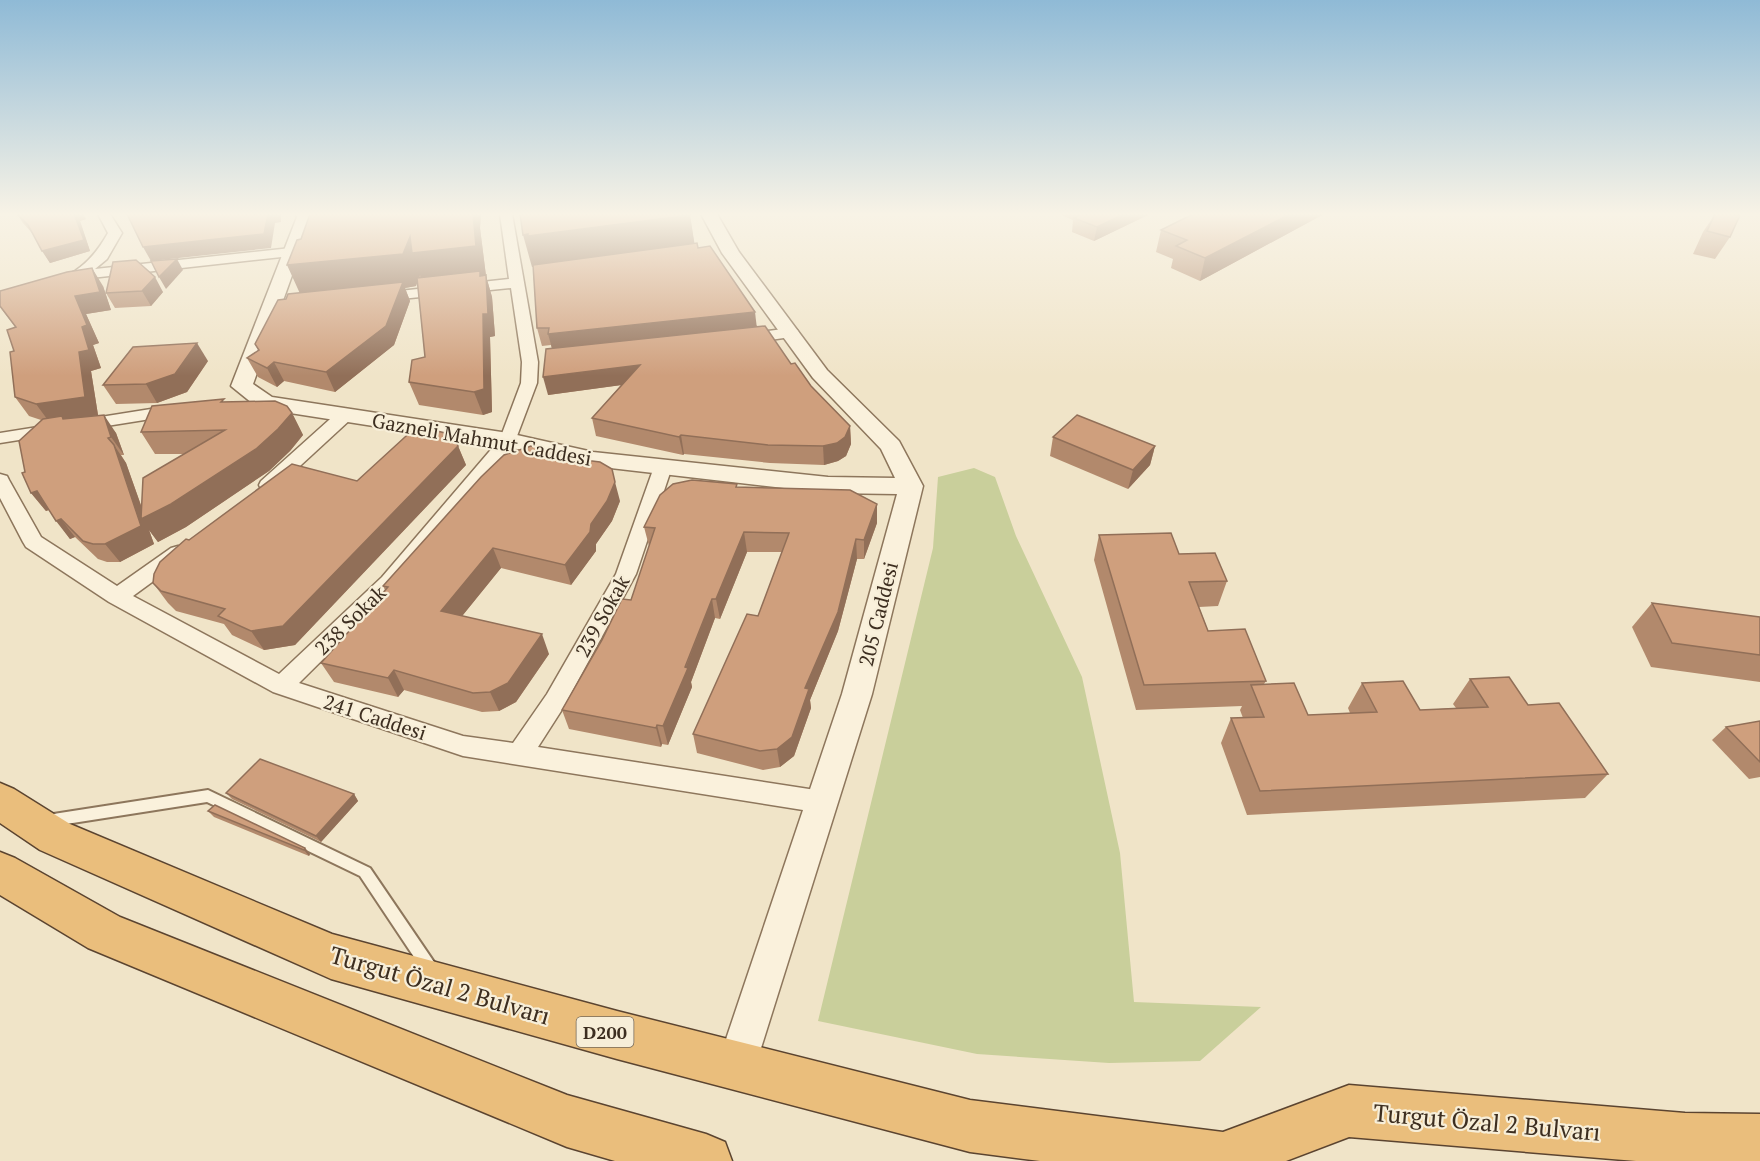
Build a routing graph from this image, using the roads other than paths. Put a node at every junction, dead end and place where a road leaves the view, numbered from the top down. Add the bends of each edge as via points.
1 (87, 268) edge
2 (126, 268) edge
3 (288, 268) edge
4 (519, 268) edge
5 (738, 268) edge
6 (79, 275) junction
7 (521, 279) junction
8 (60, 283) edge
9 (361, 299) edge
10 (292, 306) edge
11 (269, 309) junction
12 (791, 333) junction
13 (732, 340) edge
14 (188, 409) edge
15 (345, 415) junction
16 (0, 438) edge
17 (508, 440) junction
18 (663, 467) junction
19 (0, 480) edge
20 (911, 486) junction
21 (252, 499) edge
22 (191, 544) edge
23 (117, 597) junction
24 (281, 686) junction
25 (519, 754) junction
26 (822, 802) junction
27 (16, 812) edge
28 (0, 872) edge
29 (443, 987) junction
30 (737, 1066) junction
31 (1760, 1140) edge
32 (702, 1160) edge
33 (1232, 1160) edge

1 - 6 street
2 - 6 street
3 - 11 street, Gazneli Mahmut Caddesi
4 - 7 street, 238 Sokak
5 - 12 street
6 - 8 street
7 - 9 street
7 - 17 street, 238 Sokak via 536,362
10 - 11 street
11 - 15 street, Gazneli Mahmut Caddesi via 242,386 255,404
12 - 13 street
12 - 20 street via 820,374 891,446
14 - 16 street
15 - 17 street, Gazneli Mahmut Caddesi
15 - 21 street
17 - 18 street, Gazneli Mahmut Caddesi via 593,459
17 - 24 street, 238 Sokak via 389,582
18 - 20 street, Gazneli Mahmut Caddesi via 828,485
18 - 25 street, 239 Sokak via 626,574 555,701
19 - 23 street, 241 Caddesi via 33,542
20 - 26 street, 205 Caddesi via 857,694
22 - 23 street
23 - 24 street, 241 Caddesi
24 - 25 street, 241 Caddesi via 463,746
25 - 26 street, 241 Caddesi
26 - 30 street, 205 Caddesi
27 - 29 highway, Turgut Özal 2 Bulvarı / D200 via 55,837 331,956
27 - 29 lane via 208,796 365,872
28 - 32 highway via 115,937 567,1121
29 - 30 highway, Turgut Özal 2 Bulvarı / D200
30 - 33 highway, Turgut Özal 2 Bulvarı / D200 via 970,1126
31 - 33 highway, Turgut Özal 2 Bulvarı via 1685,1139 1349,1111

